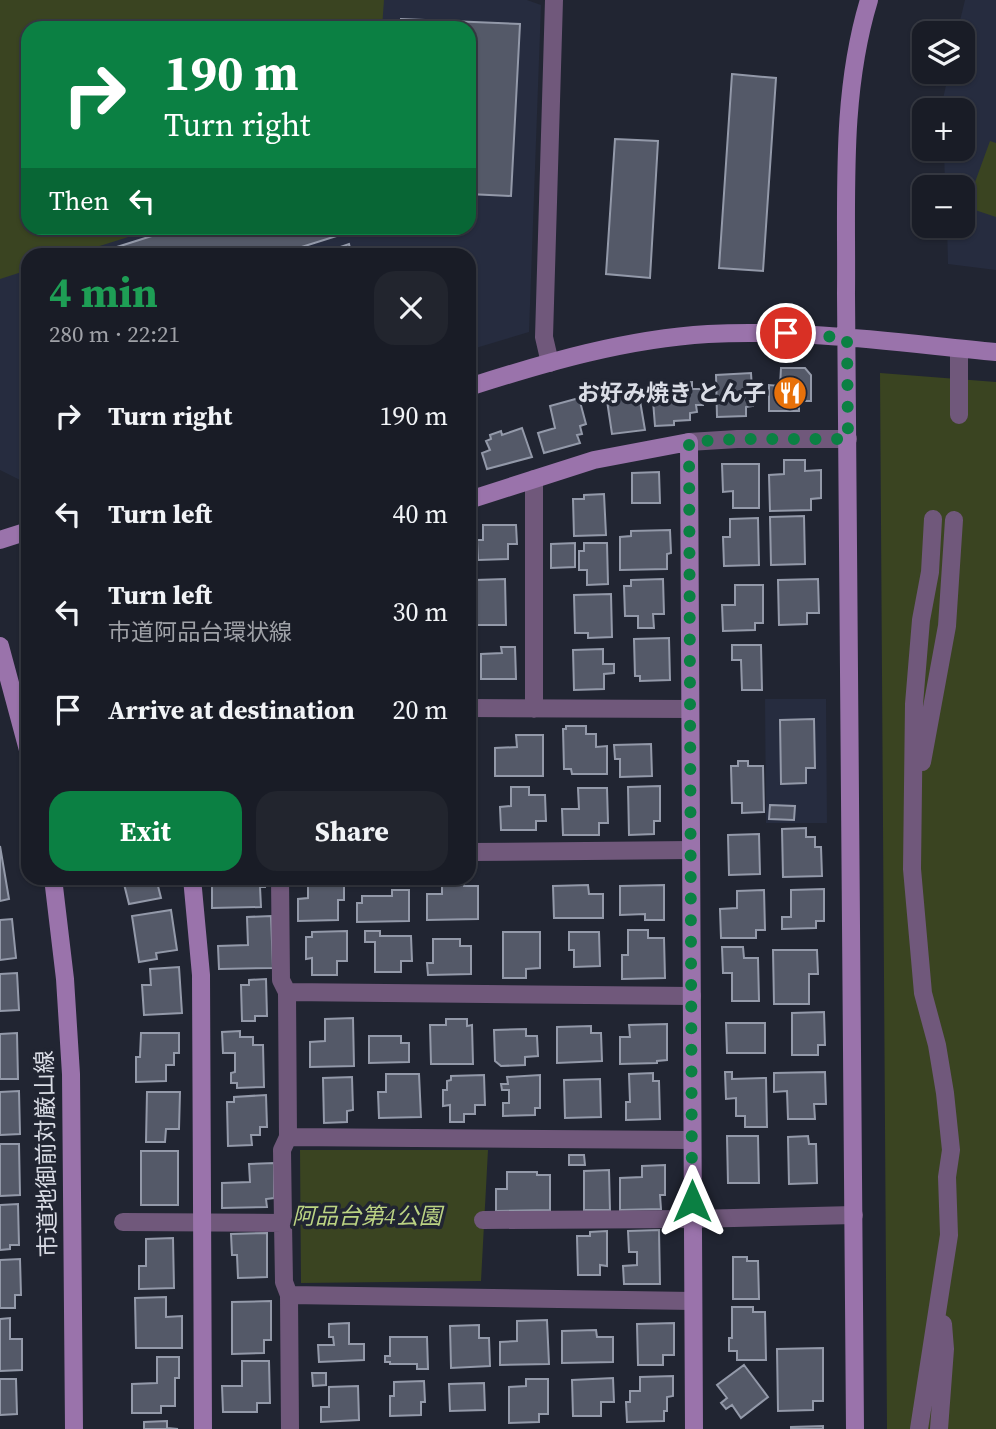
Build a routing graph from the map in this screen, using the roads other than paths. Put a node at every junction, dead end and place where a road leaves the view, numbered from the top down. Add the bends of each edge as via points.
1 (554, 0) edge
2 (869, 0) edge
3 (847, 338) junction
4 (959, 349) junction
5 (996, 352) edge
6 (550, 363) junction
7 (476, 385) edge
8 (959, 415) dead end
9 (848, 439) junction
10 (689, 442) junction
11 (534, 479) junction
12 (476, 498) edge
13 (933, 519) dead end
14 (954, 520) dead end
15 (21, 533) edge
16 (0, 540) edge
17 (0, 646) edge
18 (476, 708) edge
19 (534, 709) junction
20 (691, 709) junction
21 (21, 724) edge
22 (911, 821) junction
23 (691, 849) junction
24 (476, 852) edge
25 (54, 885) edge
26 (193, 885) edge
27 (280, 885) edge
28 (287, 992) junction
29 (692, 996) junction
30 (288, 1137) junction
31 (692, 1140) junction
32 (854, 1214) junction
33 (692, 1219) junction
34 (483, 1220) dead end
35 (123, 1222) dead end
36 (202, 1222) junction
37 (283, 1223) junction
38 (289, 1295) junction
39 (940, 1296) junction
40 (693, 1301) junction
41 (74, 1429) edge
42 (203, 1429) edge
43 (290, 1429) edge
44 (694, 1429) edge
45 (855, 1429) edge
46 (919, 1429) edge
47 (939, 1429) edge

1 - 6 street via 544,337
2 - 3 street via 848,125
3 - 4 street
3 - 6 street via 706,334 643,342
3 - 9 street
4 - 5 street
4 - 8 street
6 - 7 street
9 - 10 street
9 - 32 street
10 - 11 street via 623,453
10 - 20 street
11 - 12 street
11 - 19 street
13 - 22 street via 914,704
14 - 22 street via 947,626
15 - 16 street
17 - 21 street
18 - 19 street
19 - 20 street
20 - 23 street
22 - 39 street via 923,993 937,1045 950,1150 949,1235
23 - 24 street
23 - 29 street
25 - 41 street, 市道地御前対厳山線 via 71,1074
26 - 36 street via 201,975
27 - 28 street via 281,979
28 - 29 street
28 - 30 street
29 - 31 street
30 - 31 street
30 - 37 street via 282,1150
31 - 33 street
32 - 33 street
32 - 45 street
33 - 34 street
33 - 40 street
35 - 36 street
36 - 37 street
36 - 42 street
37 - 38 street via 284,1282
38 - 40 street
38 - 43 street
39 - 46 street
39 - 47 street via 945,1349
40 - 44 street

